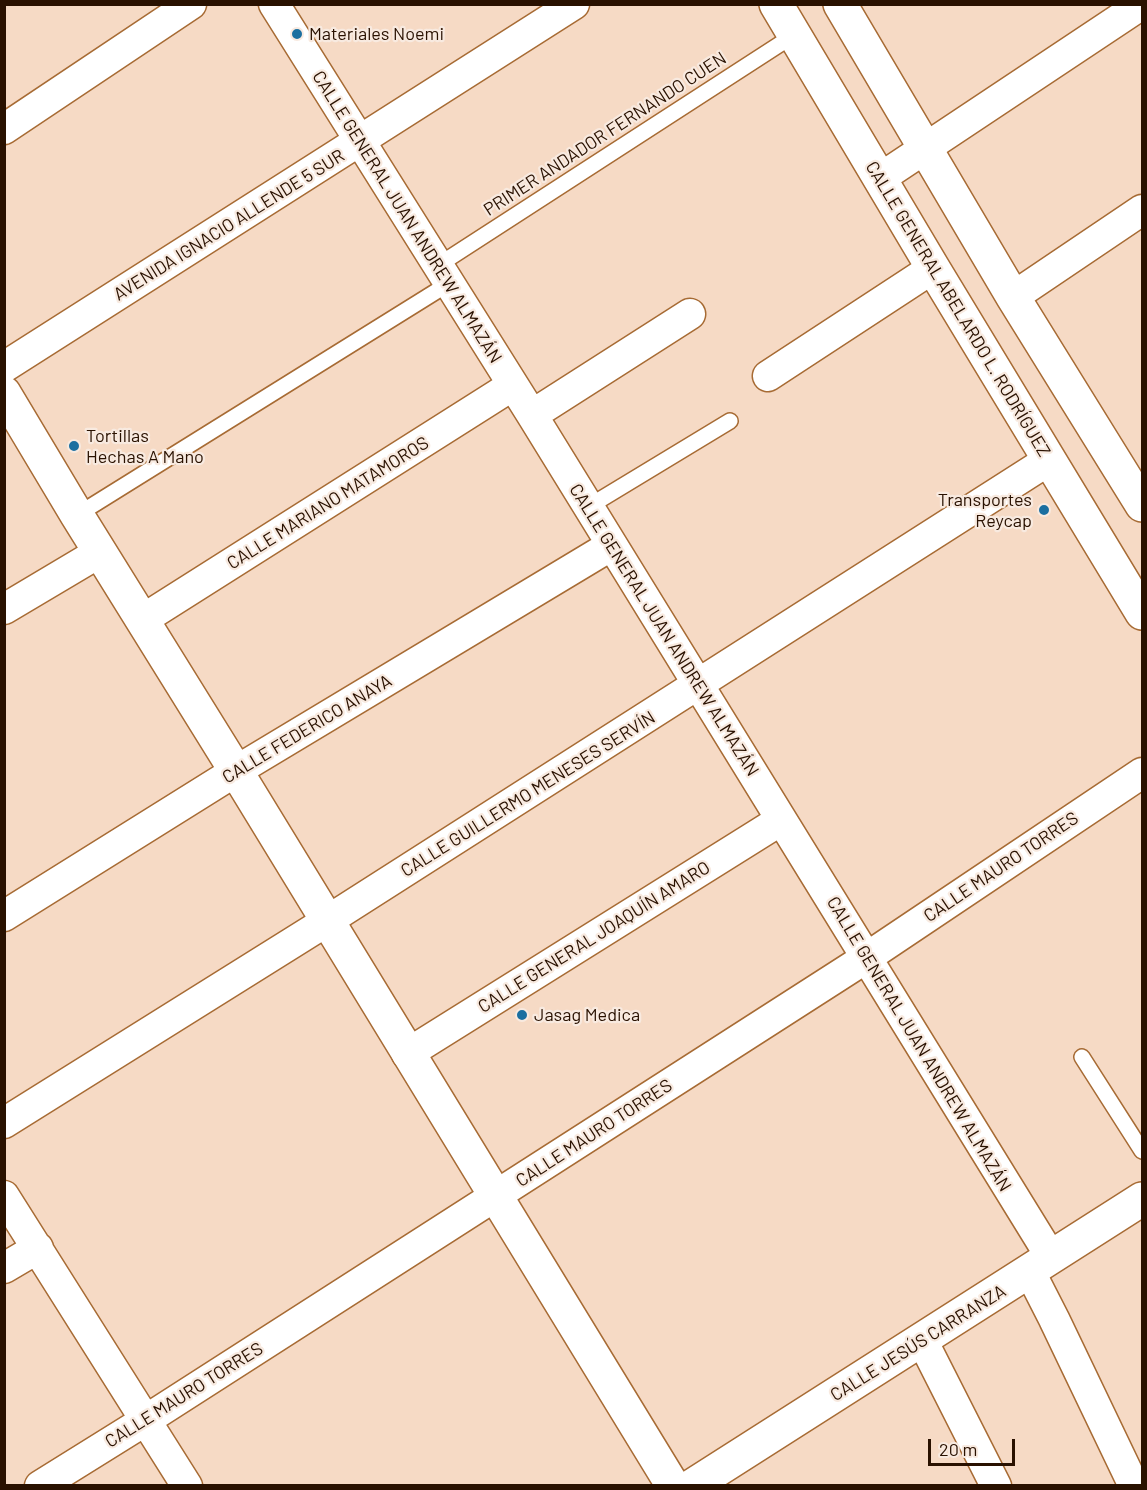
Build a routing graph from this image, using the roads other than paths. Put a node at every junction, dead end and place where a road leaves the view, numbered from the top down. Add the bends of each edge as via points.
1 (191, 4) edge
2 (274, 4) edge
3 (574, 4) edge
4 (776, 4) edge
5 (840, 4) edge
6 (1142, 4) edge
7 (794, 36) junction
8 (4, 129) edge
9 (360, 142) junction
10 (926, 149) junction
11 (879, 179) junction
12 (1143, 210) edge
13 (933, 268) junction
14 (443, 275) junction
15 (1013, 297) junction
16 (690, 314) dead end
17 (4, 367) edge
18 (768, 376) dead end
19 (513, 385) junction
20 (4, 393) edge
21 (532, 416) junction
22 (730, 422) dead end
23 (1049, 460) junction
24 (1143, 505) edge
25 (588, 507) junction
26 (77, 515) junction
27 (612, 545) junction
28 (100, 552) junction
29 (4, 609) edge
30 (1143, 613) edge
31 (142, 620) junction
32 (699, 686) junction
33 (236, 771) junction
34 (1143, 773) edge
35 (781, 820) junction
36 (4, 916) edge
37 (327, 921) junction
38 (866, 958) junction
39 (407, 1054) junction
40 (1082, 1057) dead end
41 (4, 1123) edge
42 (1143, 1152) edge
43 (4, 1196) edge
44 (495, 1197) junction
45 (1143, 1199) edge
46 (38, 1248) junction
47 (1040, 1265) junction
48 (4, 1268) edge
49 (922, 1340) junction
50 (146, 1420) junction
51 (704, 1482) edge
52 (40, 1485) edge
53 (187, 1485) edge
54 (673, 1485) edge
55 (996, 1485) edge
56 (1134, 1485) edge

1 - 8 street
2 - 9 street, CALLE GENERAL JUAN ANDREW ALMAZÁN
3 - 9 street, AVENIDA IGNACIO ALLENDE 5 SUR
4 - 7 main road, CALLE GENERAL ABELARDO L. RODRÍGUEZ
5 - 10 main road
6 - 10 street
7 - 11 main road, CALLE GENERAL ABELARDO L. RODRÍGUEZ
7 - 14 lane, PRIMER ANDADOR FERNANDO CUEN
9 - 14 street, CALLE GENERAL JUAN ANDREW ALMAZÁN
9 - 17 street, AVENIDA IGNACIO ALLENDE 5 SUR
10 - 11 street
10 - 15 main road
11 - 13 main road, CALLE GENERAL ABELARDO L. RODRÍGUEZ
12 - 15 street
13 - 18 street
13 - 23 main road, CALLE GENERAL ABELARDO L. RODRÍGUEZ
14 - 19 street, CALLE GENERAL JUAN ANDREW ALMAZÁN
14 - 26 lane, PRIMER ANDADOR FERNANDO CUEN
15 - 24 main road
16 - 21 street
19 - 21 street, CALLE GENERAL JUAN ANDREW ALMAZÁN
19 - 31 street, CALLE MARIANO MATAMOROS
20 - 26 main road
21 - 25 street, CALLE GENERAL JUAN ANDREW ALMAZÁN
22 - 25 lane
23 - 30 main road, CALLE GENERAL ABELARDO L. RODRÍGUEZ
23 - 32 street, CALLE GUILLERMO MENESES SERVÍN
25 - 27 street, CALLE GENERAL JUAN ANDREW ALMAZÁN
26 - 28 main road
27 - 32 street, CALLE GENERAL JUAN ANDREW ALMAZÁN
27 - 33 street, CALLE FEDERICO ANAYA
28 - 29 street
28 - 31 main road
31 - 33 main road
32 - 35 street, CALLE GENERAL JUAN ANDREW ALMAZÁN
32 - 37 street, CALLE GUILLERMO MENESES SERVÍN
33 - 36 street, CALLE FEDERICO ANAYA
33 - 37 main road
34 - 38 street, CALLE MAURO TORRES
35 - 38 street, CALLE GENERAL JUAN ANDREW ALMAZÁN
35 - 39 street, CALLE GENERAL JOAQUÍN AMARO
37 - 39 main road
37 - 41 street, CALLE GUILLERMO MENESES SERVÍN
38 - 44 street, CALLE MAURO TORRES
38 - 47 street, CALLE GENERAL JUAN ANDREW ALMAZÁN
39 - 44 main road
40 - 42 lane
43 - 46 street
44 - 50 street, CALLE MAURO TORRES
44 - 54 main road
45 - 47 main road, CALLE JESÚS CARRANZA
46 - 48 street
46 - 50 street
47 - 49 main road, CALLE JESÚS CARRANZA
47 - 56 street, CALLE GENERAL JUAN ANDREW ALMAZÁN via 1054,1319
49 - 51 main road, CALLE JESÚS CARRANZA
49 - 55 street
50 - 52 street, CALLE MAURO TORRES
50 - 53 street

